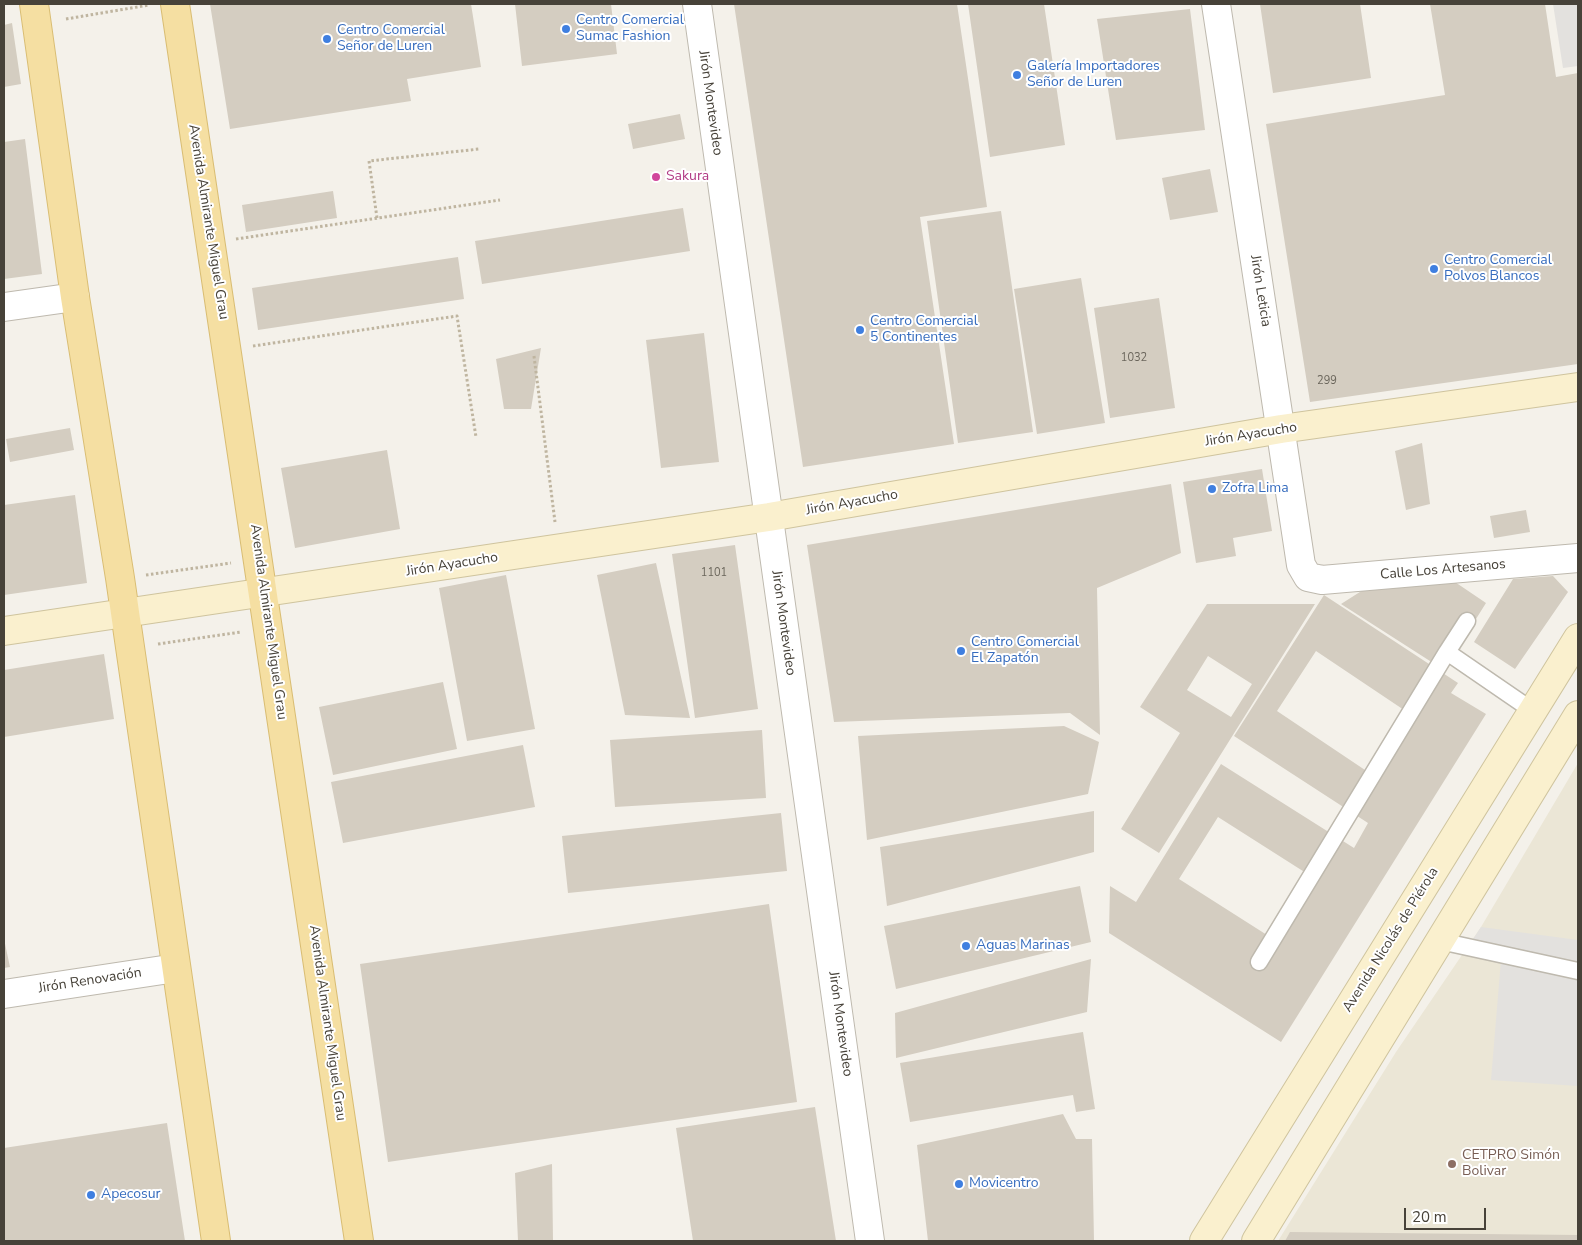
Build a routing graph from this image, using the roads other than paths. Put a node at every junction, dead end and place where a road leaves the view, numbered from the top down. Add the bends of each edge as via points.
1 (34, 4) edge
2 (163, 4) edge
3 (696, 4) edge
4 (1216, 4) edge
5 (75, 297) junction
6 (4, 307) edge
7 (1578, 387) edge
8 (1281, 429) junction
9 (769, 517) junction
10 (1578, 558) edge
11 (1308, 577) joint
12 (258, 594) junction
13 (136, 611) junction
14 (1467, 621) dead end
15 (4, 631) edge
16 (1578, 638) edge
17 (1447, 652) junction
18 (1533, 711) junction
19 (1578, 715) edge
20 (1440, 941) junction
21 (1259, 962) dead end
22 (176, 968) junction
23 (1578, 971) edge
24 (4, 994) edge
25 (216, 1241) edge
26 (359, 1241) edge
27 (870, 1241) edge
28 (1204, 1241) edge
29 (1256, 1241) edge

1 - 5 main road
2 - 12 main road, Avenida Almirante Miguel Grau via 211,243 228,350
3 - 9 street, Jirón Montevideo
4 - 8 street, Jirón Leticia
5 - 6 street
5 - 13 main road
7 - 8 street, Jirón Ayacucho
8 - 9 street, Jirón Ayacucho
8 - 11 street, Jirón Leticia via 1301,564
9 - 12 street, Jirón Ayacucho
9 - 27 street, Jirón Montevideo
10 - 11 street, Calle Los Artesanos via 1322,580
12 - 13 street, Jirón Ayacucho
12 - 26 main road, Avenida Almirante Miguel Grau
13 - 15 street, Jirón Ayacucho
13 - 22 main road
14 - 17 lane
16 - 18 street, Avenida Nicolás de Piérola
17 - 18 lane
17 - 21 lane
18 - 28 street, Avenida Nicolás de Piérola
19 - 20 street
20 - 23 lane
20 - 29 street
22 - 24 street, Jirón Renovación
22 - 25 main road

